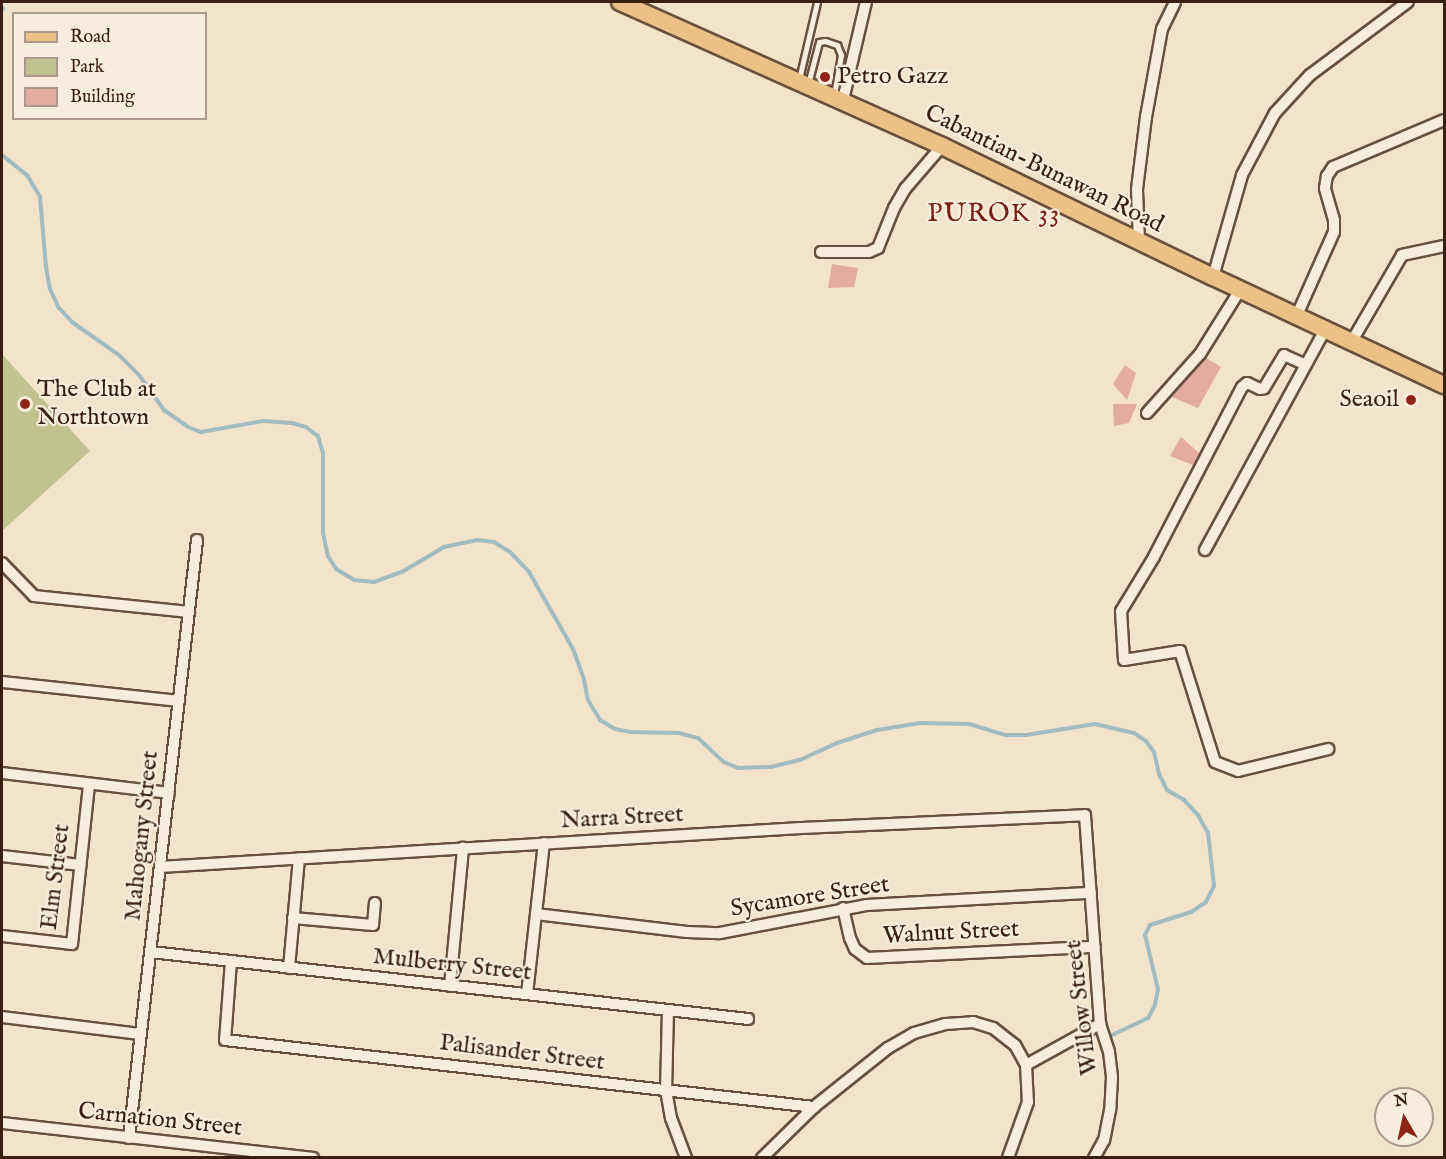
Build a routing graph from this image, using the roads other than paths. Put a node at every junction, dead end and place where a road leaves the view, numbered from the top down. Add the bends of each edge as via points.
1 (620, 2) edge
2 (817, 2) edge
3 (866, 2) edge
4 (1175, 2) edge
5 (1408, 2) edge
6 (803, 83) junction
7 (838, 98) junction
8 (1444, 120) edge
9 (942, 146) junction
10 (1139, 242) junction
11 (1444, 246) edge
12 (821, 252) dead end
13 (1213, 277) junction
14 (1240, 290) junction
15 (1297, 315) junction
16 (1326, 328) junction
17 (1352, 341) junction
18 (1304, 364) junction
19 (1444, 385) edge
20 (1147, 413) dead end
21 (196, 540) dead end
22 (1205, 550) dead end
23 (2, 563) edge
24 (189, 612) junction
25 (2, 682) edge
26 (179, 701) junction
27 (1328, 749) dead end
28 (2, 773) edge
29 (88, 784) junction
30 (169, 793) junction
31 (1086, 815) joint
32 (544, 843) junction
33 (463, 848) junction
34 (2, 856) edge
35 (299, 858) junction
36 (80, 865) junction
37 (160, 867) junction
38 (1091, 893) junction
39 (375, 903) dead end
40 (843, 908) junction
41 (536, 914) junction
42 (293, 918) junction
43 (2, 936) edge
44 (1095, 947) junction
45 (151, 952) junction
46 (231, 961) junction
47 (289, 968) junction
48 (450, 986) junction
49 (527, 994) junction
50 (668, 1010) junction
51 (2, 1017) edge
52 (748, 1019) dead end
53 (1100, 1024) junction
54 (141, 1034) junction
55 (1026, 1065) junction
56 (666, 1090) junction
57 (814, 1107) junction
58 (2, 1123) edge
59 (129, 1138) junction
60 (313, 1158) edge
61 (686, 1158) edge
62 (762, 1158) edge
63 (1008, 1158) edge
64 (1094, 1158) edge

1 - 6 main road, Cabantian-Bunawan Road
2 - 6 lane
3 - 7 street
4 - 10 street via 1162,29 1146,117 1137,189
5 - 13 street via 1310,75 1275,113 1242,175
6 - 7 main road, Cabantian-Bunawan Road
6 - 7 lane via 819,42 837,45 841,55
7 - 9 main road, Cabantian-Bunawan Road
8 - 15 street via 1333,167 1326,188 1334,232
9 - 10 main road, Cabantian-Bunawan Road
9 - 12 street via 905,189 879,248 869,252
10 - 13 main road, Cabantian-Bunawan Road
11 - 17 street via 1402,255
13 - 14 main road, Cabantian-Bunawan Road
14 - 15 main road, Cabantian-Bunawan Road
14 - 20 street via 1200,354
15 - 16 main road, Cabantian-Bunawan Road
16 - 17 main road, Cabantian-Bunawan Road
16 - 18 street
17 - 19 main road, Cabantian-Bunawan Road
18 - 22 street
18 - 27 street via 1284,355 1264,388 1247,383 1242,387 1154,557 1121,611 1123,651 1124,660 1180,651 1215,762 1238,771
21 - 24 street, Mahogany Street
23 - 24 street via 34,596
24 - 26 street, Mahogany Street
25 - 26 street
26 - 30 street, Mahogany Street
28 - 29 street
29 - 30 street
29 - 36 street, Elm Street
30 - 37 street, Mahogany Street
31 - 32 street, Narra Street
31 - 38 street, Willow Street
32 - 33 street, Narra Street
32 - 41 street
33 - 35 street, Narra Street
33 - 48 street
34 - 36 street
35 - 37 street, Narra Street
35 - 42 street
36 - 43 street, Elm Street via 72,944
37 - 45 street, Mahogany Street
38 - 40 street, Sycamore Street
38 - 44 street, Willow Street
39 - 42 street via 373,925
40 - 41 street, Sycamore Street via 720,933
40 - 44 street, Walnut Street via 855,949 867,958
41 - 49 street
42 - 47 street
44 - 53 street, Willow Street
45 - 46 street, Mulberry Street
45 - 54 street, Mahogany Street
46 - 47 street, Mulberry Street
46 - 56 street, Palisander Street via 225,1040
47 - 48 street, Mulberry Street
48 - 49 street, Mulberry Street
49 - 50 street, Mulberry Street
50 - 52 street, Mulberry Street
50 - 56 street
51 - 54 street
53 - 55 street
53 - 64 street, Willow Street via 1112,1077 1104,1140
54 - 59 street, Mahogany Street
55 - 57 street via 1015,1045 993,1028 973,1022 946,1024 914,1033 888,1048
55 - 63 street via 1028,1102
56 - 57 street, Palisander Street
56 - 61 street via 671,1118
57 - 62 street
58 - 59 street, Carnation Street
59 - 60 street, Carnation Street

